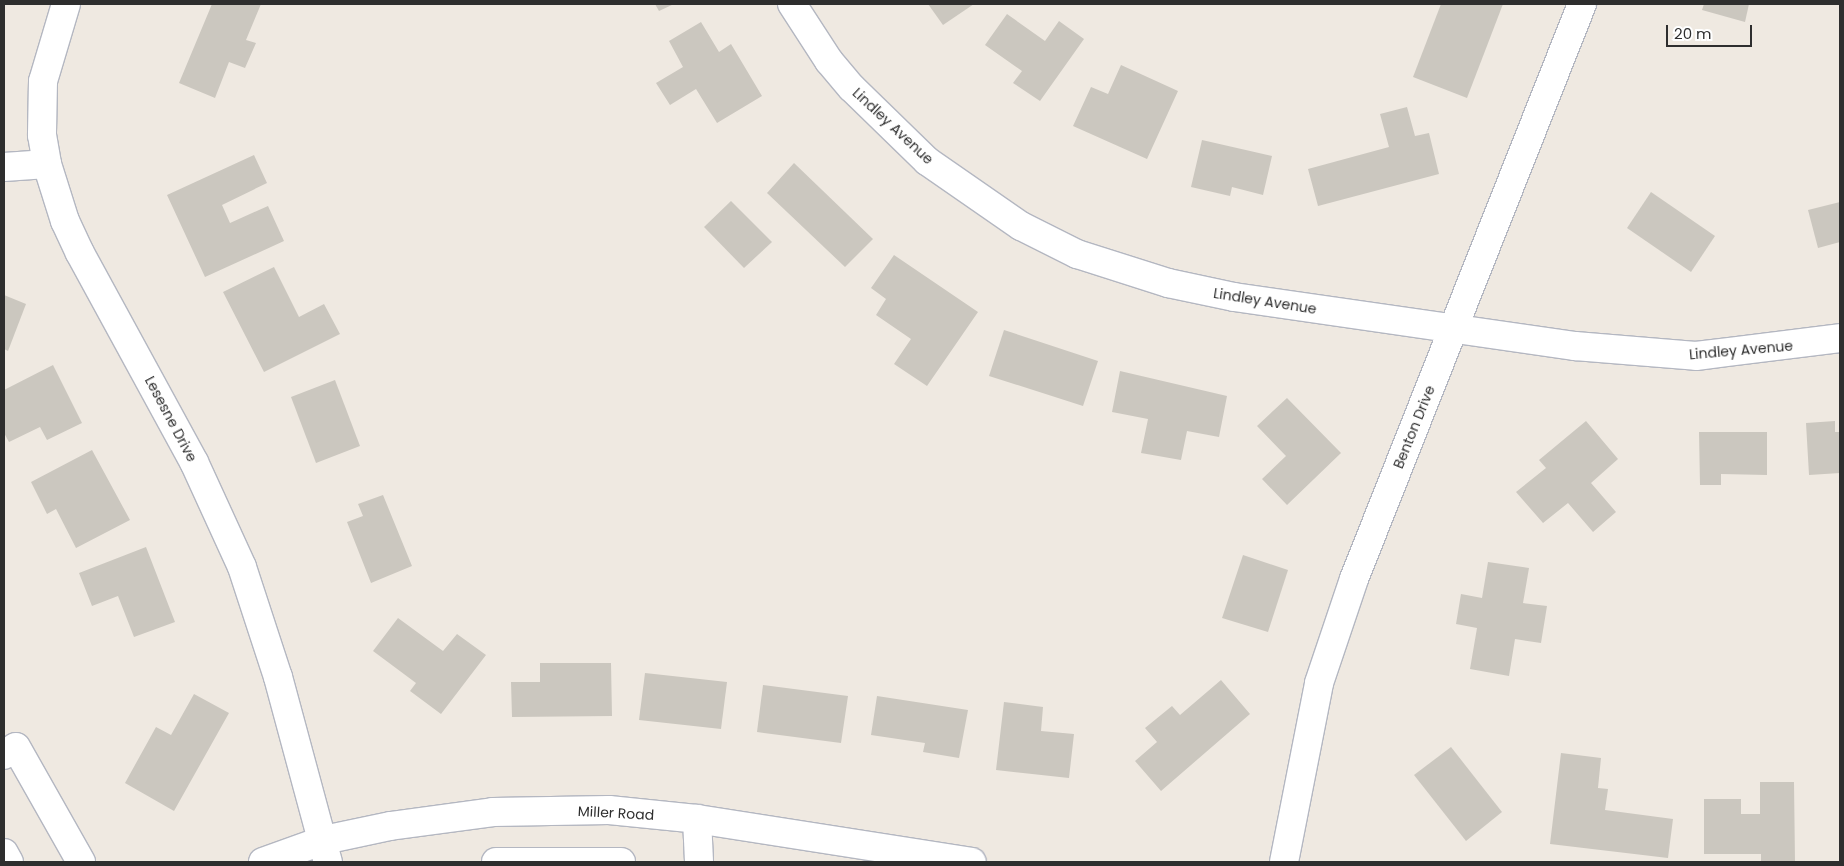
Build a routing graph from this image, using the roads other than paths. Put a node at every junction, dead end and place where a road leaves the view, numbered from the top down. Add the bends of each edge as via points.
1 (66, 4) edge
2 (792, 4) edge
3 (1582, 4) edge
4 (47, 164) junction
5 (4, 168) edge
6 (1453, 327) junction
7 (1840, 338) edge
8 (8, 746) edge
9 (697, 819) junction
10 (326, 851) edge
11 (4, 853) edge
12 (9, 862) edge
13 (81, 862) edge
14 (262, 862) edge
15 (496, 862) edge
16 (621, 862) edge
17 (699, 862) edge
18 (972, 862) edge
19 (1284, 862) edge

1 - 4 street, Lesesne Drive via 42,81 42,135
2 - 6 street, Lindley Avenue via 829,62 921,156 1021,226 1077,254 1168,283 1234,297
3 - 6 street, Benton Drive
4 - 5 street
4 - 10 street, Lesesne Drive via 65,221 80,253 194,462 242,566 278,677
6 - 7 street, Lindley Avenue via 1575,346 1696,356
6 - 19 street, Benton Drive via 1354,579 1319,683
8 - 13 street
9 - 10 street, Miller Road via 608,810 493,812 390,826
9 - 17 street
9 - 18 street, Miller Road
10 - 14 street, Miller Road
11 - 12 street
15 - 16 street

